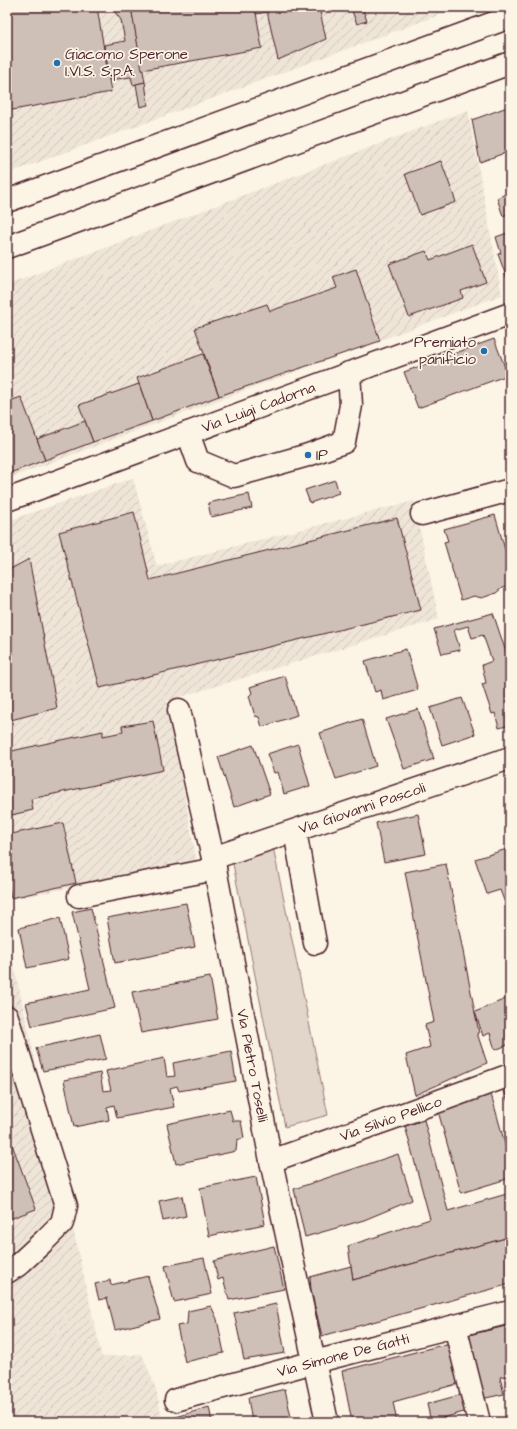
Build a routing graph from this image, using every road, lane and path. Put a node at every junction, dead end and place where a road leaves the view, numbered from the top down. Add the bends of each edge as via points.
1 (510, 17) edge
2 (510, 63) edge
3 (7, 202) edge
4 (7, 247) edge
5 (510, 314) edge
6 (350, 373) junction
7 (188, 433) junction
8 (510, 490) edge
9 (7, 500) edge
10 (422, 514) dead end
11 (179, 710) dead end
12 (510, 758) edge
13 (295, 831) junction
14 (214, 863) junction
15 (79, 896) dead end
16 (315, 943) dead end
17 (7, 1017) edge
18 (510, 1075) edge
19 (270, 1161) junction
20 (7, 1272) edge
21 (510, 1312) edge
22 (455, 1326) junction
23 (314, 1362) junction
24 (176, 1400) dead end
25 (327, 1422) edge
26 (479, 1422) edge

1 - 3 main road
2 - 4 main road
5 - 6 main road, Via Luigi Cadorna
6 - 7 main road, Via Luigi Cadorna
6 - 7 main road via 351,405 344,442 234,476 198,461
7 - 9 main road, Via Luigi Cadorna
8 - 10 main road
11 - 14 main road, Via Pietro Toselli
12 - 13 main road, Via Giovanni Pascoli
13 - 14 main road, Via Giovanni Pascoli
13 - 16 main road
14 - 15 main road, Via Giovanni Pascoli
14 - 19 main road, Via Pietro Toselli
17 - 20 main road via 66,1206 62,1223 44,1242
18 - 19 main road, Via Silvio Pellico
19 - 23 main road, Via Pietro Toselli
21 - 22 main road, Via Simone De Gatti
22 - 23 main road, Via Simone De Gatti
22 - 26 main road
23 - 24 main road, Via Simone De Gatti
23 - 25 main road, Via Pietro Toselli

